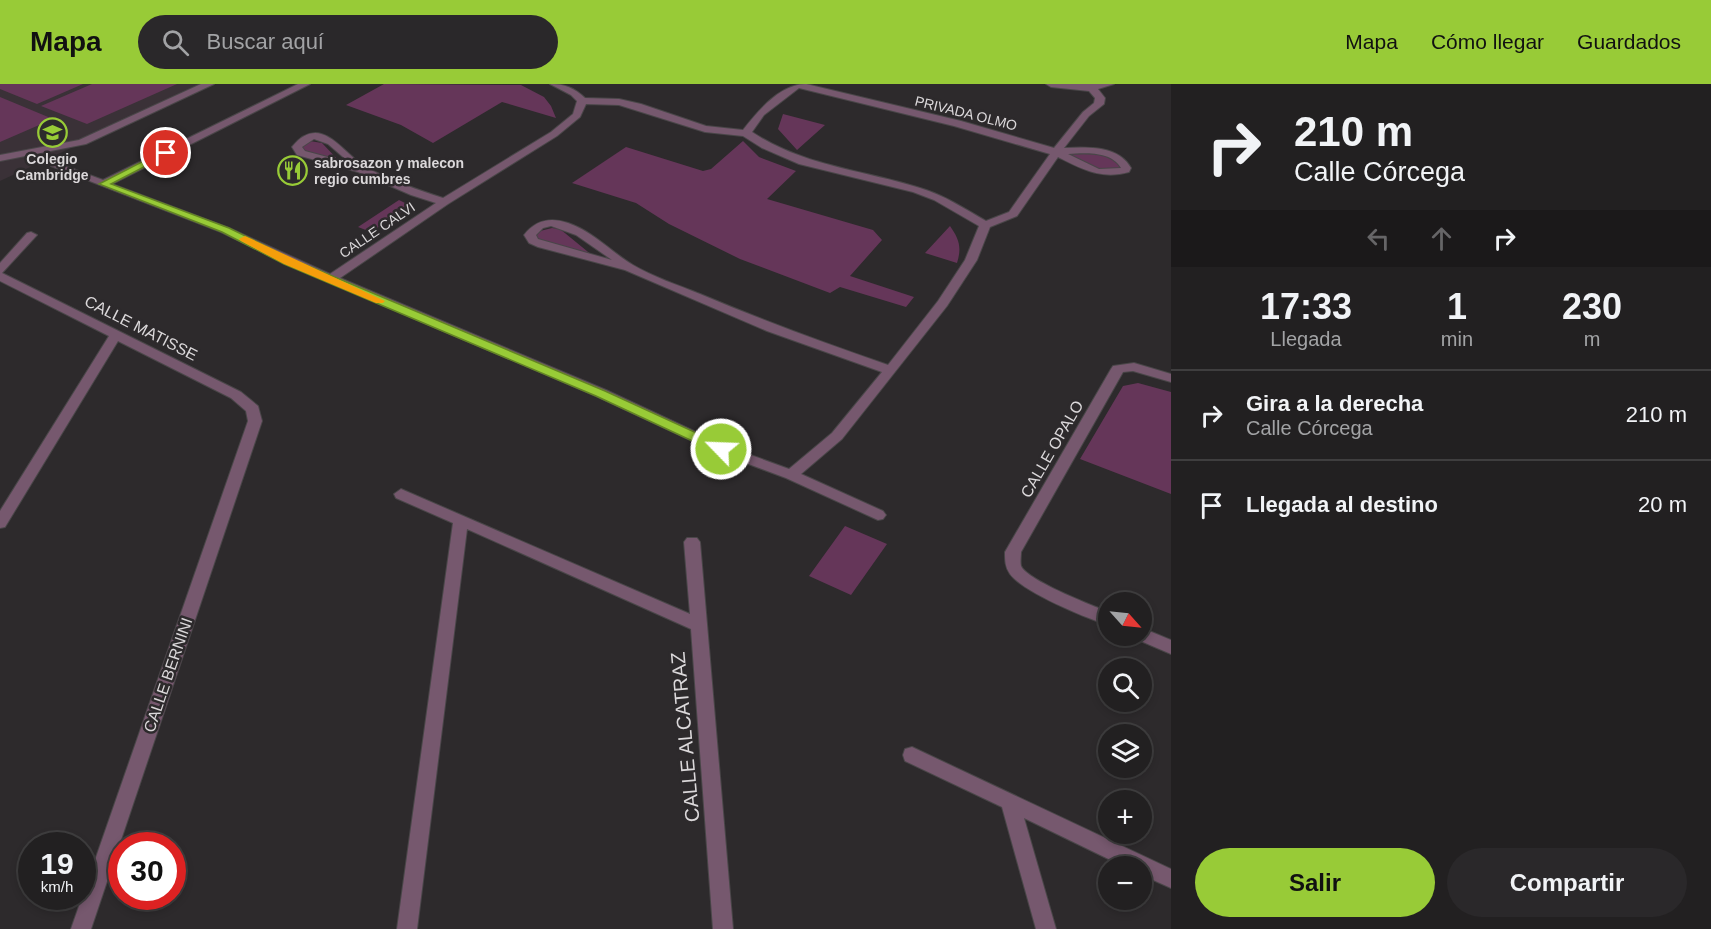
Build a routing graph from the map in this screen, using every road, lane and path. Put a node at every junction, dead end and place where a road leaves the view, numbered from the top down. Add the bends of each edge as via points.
1 (209, 84) edge
2 (305, 84) edge
3 (555, 84) edge
4 (798, 84) edge
5 (1051, 84) edge
6 (1110, 84) edge
7 (1092, 88) junction
8 (582, 101) junction
9 (746, 133) junction
10 (1056, 152) junction
11 (0, 158) edge
12 (56, 166) dead end
13 (362, 170) junction
14 (103, 184) junction
15 (444, 202) junction
16 (985, 225) junction
17 (31, 235) dead end
18 (629, 268) junction
19 (0, 270) edge
20 (0, 276) edge
21 (331, 279) junction
22 (116, 334) junction
23 (890, 370) junction
24 (1171, 378) edge
25 (255, 421) joint
26 (791, 475) junction
27 (401, 494) dead end
28 (878, 515) dead end
29 (461, 520) junction
30 (0, 524) edge
31 (692, 542) dead end
32 (1098, 615) edge
33 (698, 625) junction
34 (1152, 638) edge
35 (1171, 647) edge
36 (912, 755) dead end
37 (1010, 802) junction
38 (1171, 879) edge
39 (81, 929) edge
40 (407, 929) edge
41 (723, 929) edge
42 (1047, 929) edge

1 - 11 street via 82,142
2 - 14 street
3 - 8 street
4 - 9 street via 760,113
4 - 10 street, PRIVADA OLMO
5 - 7 street
6 - 7 street
7 - 10 street via 1100,98 1099,104 1086,114
8 - 9 street via 618,102 705,129
8 - 15 street, CALLE CALVI via 577,115 567,124
9 - 16 street via 803,162 938,198
10 - 10 street, PRIVADA OLMO via 1096,171 1114,174 1126,168 1123,161 1111,154
10 - 16 street via 1013,214
12 - 14 street
13 - 13 street via 328,139 314,137 297,147 301,153
13 - 15 street
14 - 21 street via 225,230
15 - 21 street, CALLE CALVI
16 - 23 street via 966,270
17 - 19 street
18 - 18 street via 569,226 545,224 530,235 542,245
18 - 23 street via 771,328
20 - 22 street, CALLE MATISSE
21 - 26 street via 601,393 721,449
22 - 25 street, CALLE MATISSE via 241,399 253,409
22 - 30 street
23 - 26 street via 837,436
24 - 32 street, CALLE OPALO via 1142,369 1124,367 1116,371 1013,552 1014,569 1019,575
25 - 39 street, CALLE BERNINI
26 - 28 street
27 - 29 street
29 - 33 street
29 - 40 street
31 - 33 street, CALLE ALCATRAZ
33 - 41 street, CALLE ALCATRAZ
34 - 35 street
36 - 37 street
37 - 38 street
37 - 42 street

